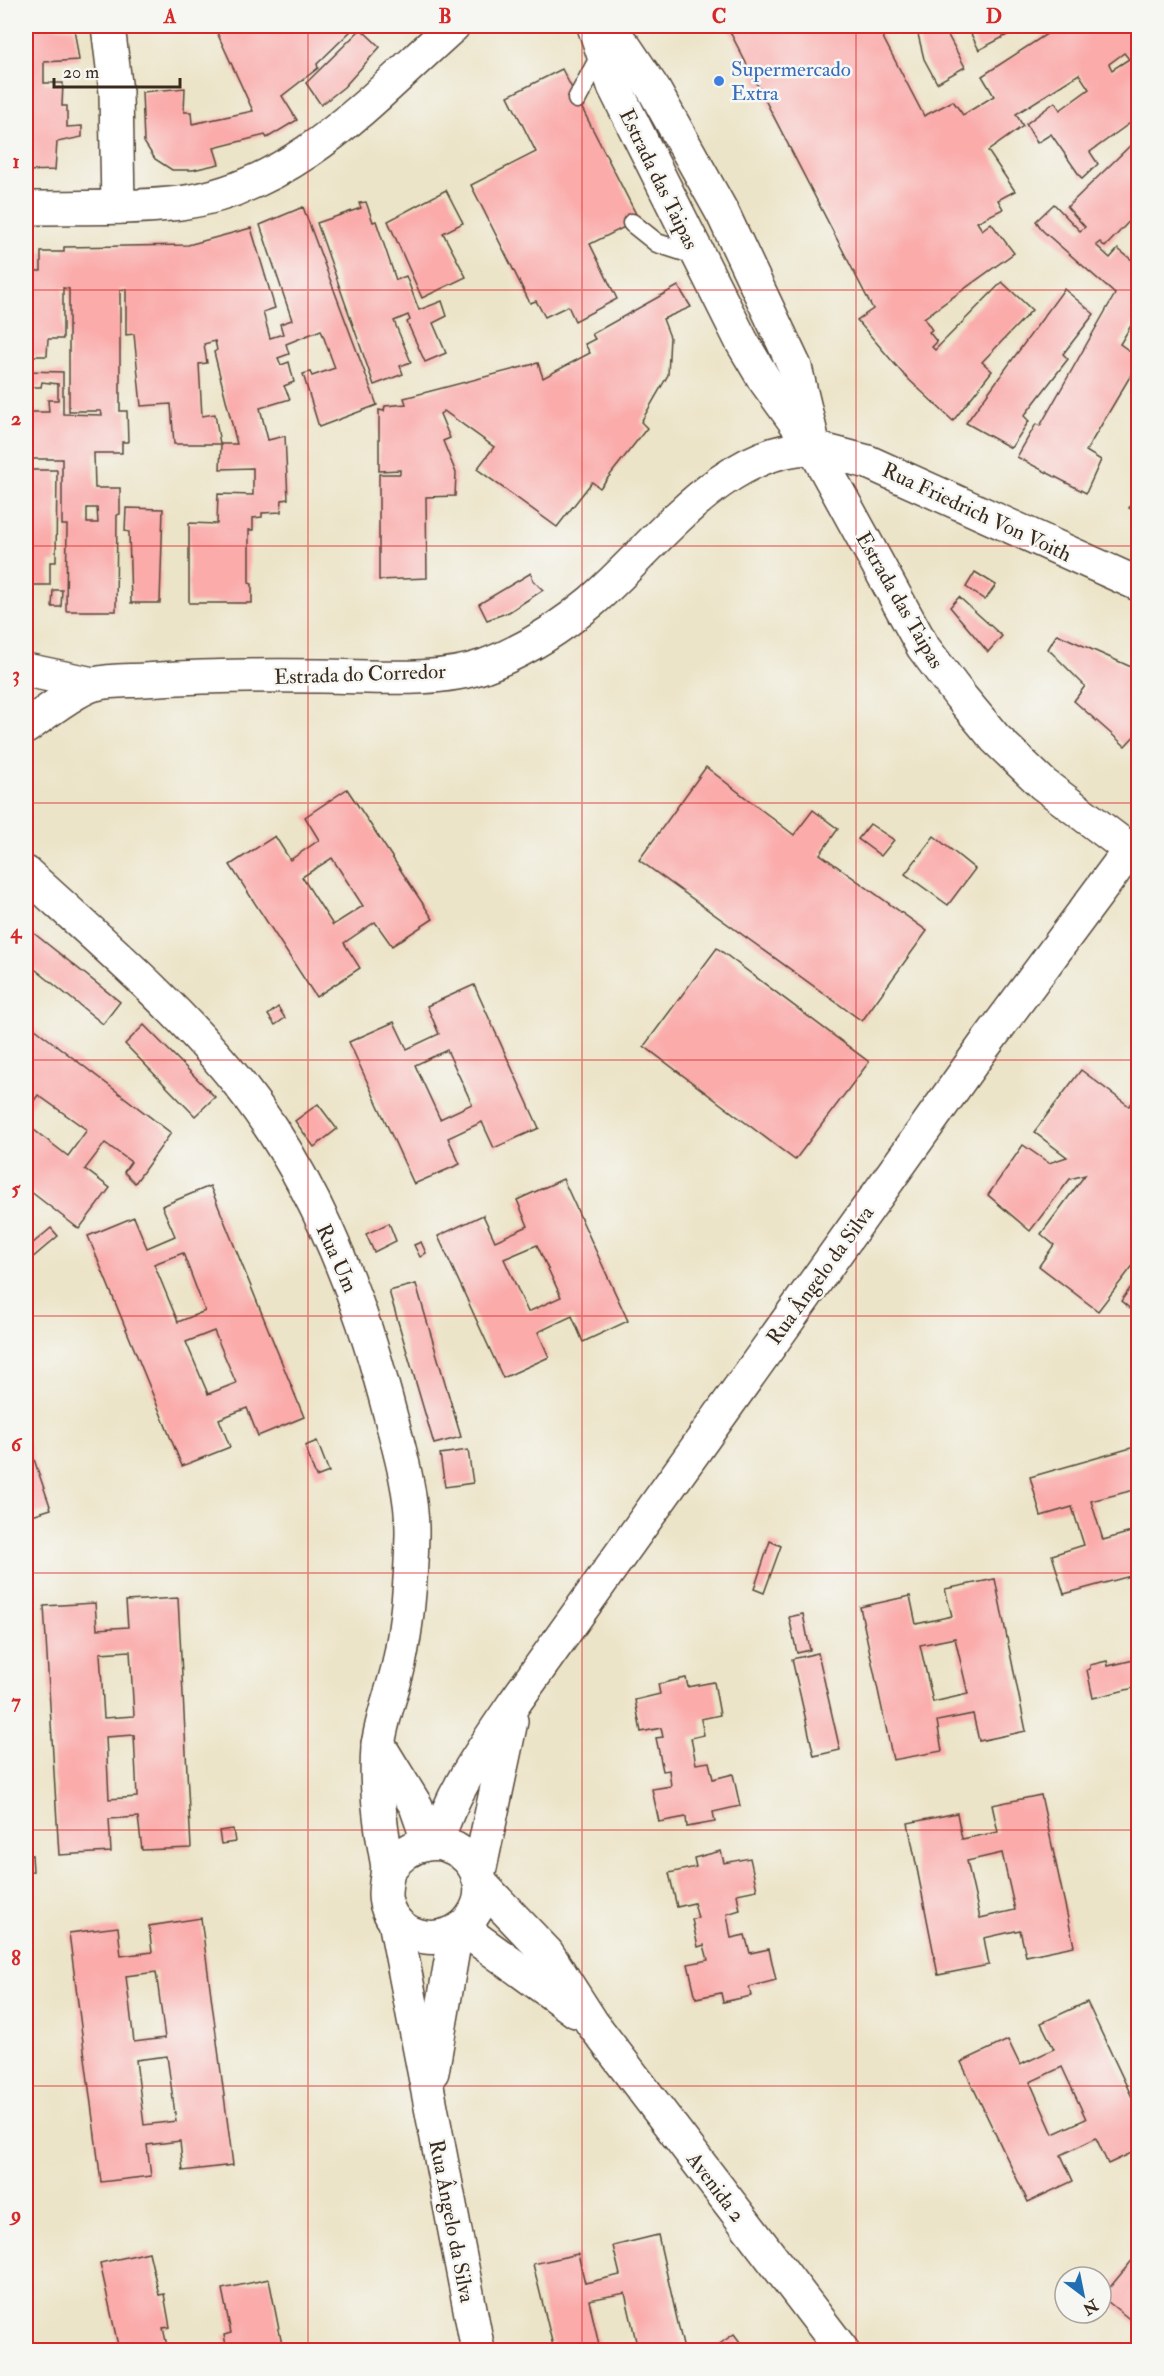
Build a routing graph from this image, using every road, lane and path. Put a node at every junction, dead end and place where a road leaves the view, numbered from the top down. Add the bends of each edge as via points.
1 (108, 26) edge
2 (453, 26) edge
3 (600, 35) edge
4 (577, 99) dead end
5 (118, 207) junction
6 (26, 208) edge
7 (632, 223) dead end
8 (697, 256) junction
9 (814, 448) junction
10 (1138, 584) edge
11 (26, 670) edge
12 (93, 684) junction
13 (26, 727) edge
14 (1134, 853) edge
15 (26, 873) edge
16 (515, 1701) junction
17 (378, 1744) junction
18 (433, 1843) junction
19 (389, 1869) junction
20 (479, 1880) junction
21 (395, 1921) junction
22 (459, 1930) junction
23 (592, 2023) junction
24 (429, 2092) junction
25 (478, 2350) edge
26 (842, 2350) edge

1 - 5 street via 116,92
2 - 5 street via 382,93 292,162 238,189 181,203
3 - 4 lane
3 - 8 street, Estrada das Taipas via 614,86
3 - 9 street, Estrada das Taipas via 625,47 654,90 723,214 795,367
5 - 6 street
7 - 8 lane via 657,243
8 - 9 street, Estrada das Taipas via 758,370
9 - 10 street, Rua Friedrich Von Voith via 868,462
9 - 12 street, Estrada do Corredor via 792,448 758,460 720,484 673,521 615,580 555,629 483,667 398,676 220,677
9 - 14 street, Estrada das Taipas via 923,647 960,696 995,738 1043,784
11 - 12 street
12 - 13 street, Estrada do Corredor
14 - 16 street, Rua Ângelo da Silva via 984,1046
15 - 17 street, Rua Um via 118,957 240,1085 284,1150 319,1215 356,1300 400,1455 412,1529 410,1599
16 - 18 street, Rua Ângelo da Silva
16 - 20 street, Rua Ângelo da Silva
17 - 18 street via 416,1806
17 - 19 street, Rua Um via 380,1825
18 - 19 street via 408,1850
18 - 20 street via 454,1848 470,1860
19 - 21 street via 384,1887
20 - 22 street via 474,1915
20 - 23 street via 547,1953
21 - 22 street via 424,1938 440,1938
21 - 24 street, Rua Ângelo da Silva
22 - 23 street
22 - 24 street, Rua Ângelo da Silva
23 - 26 street, Avenida 2
24 - 25 street, Rua Ângelo da Silva

